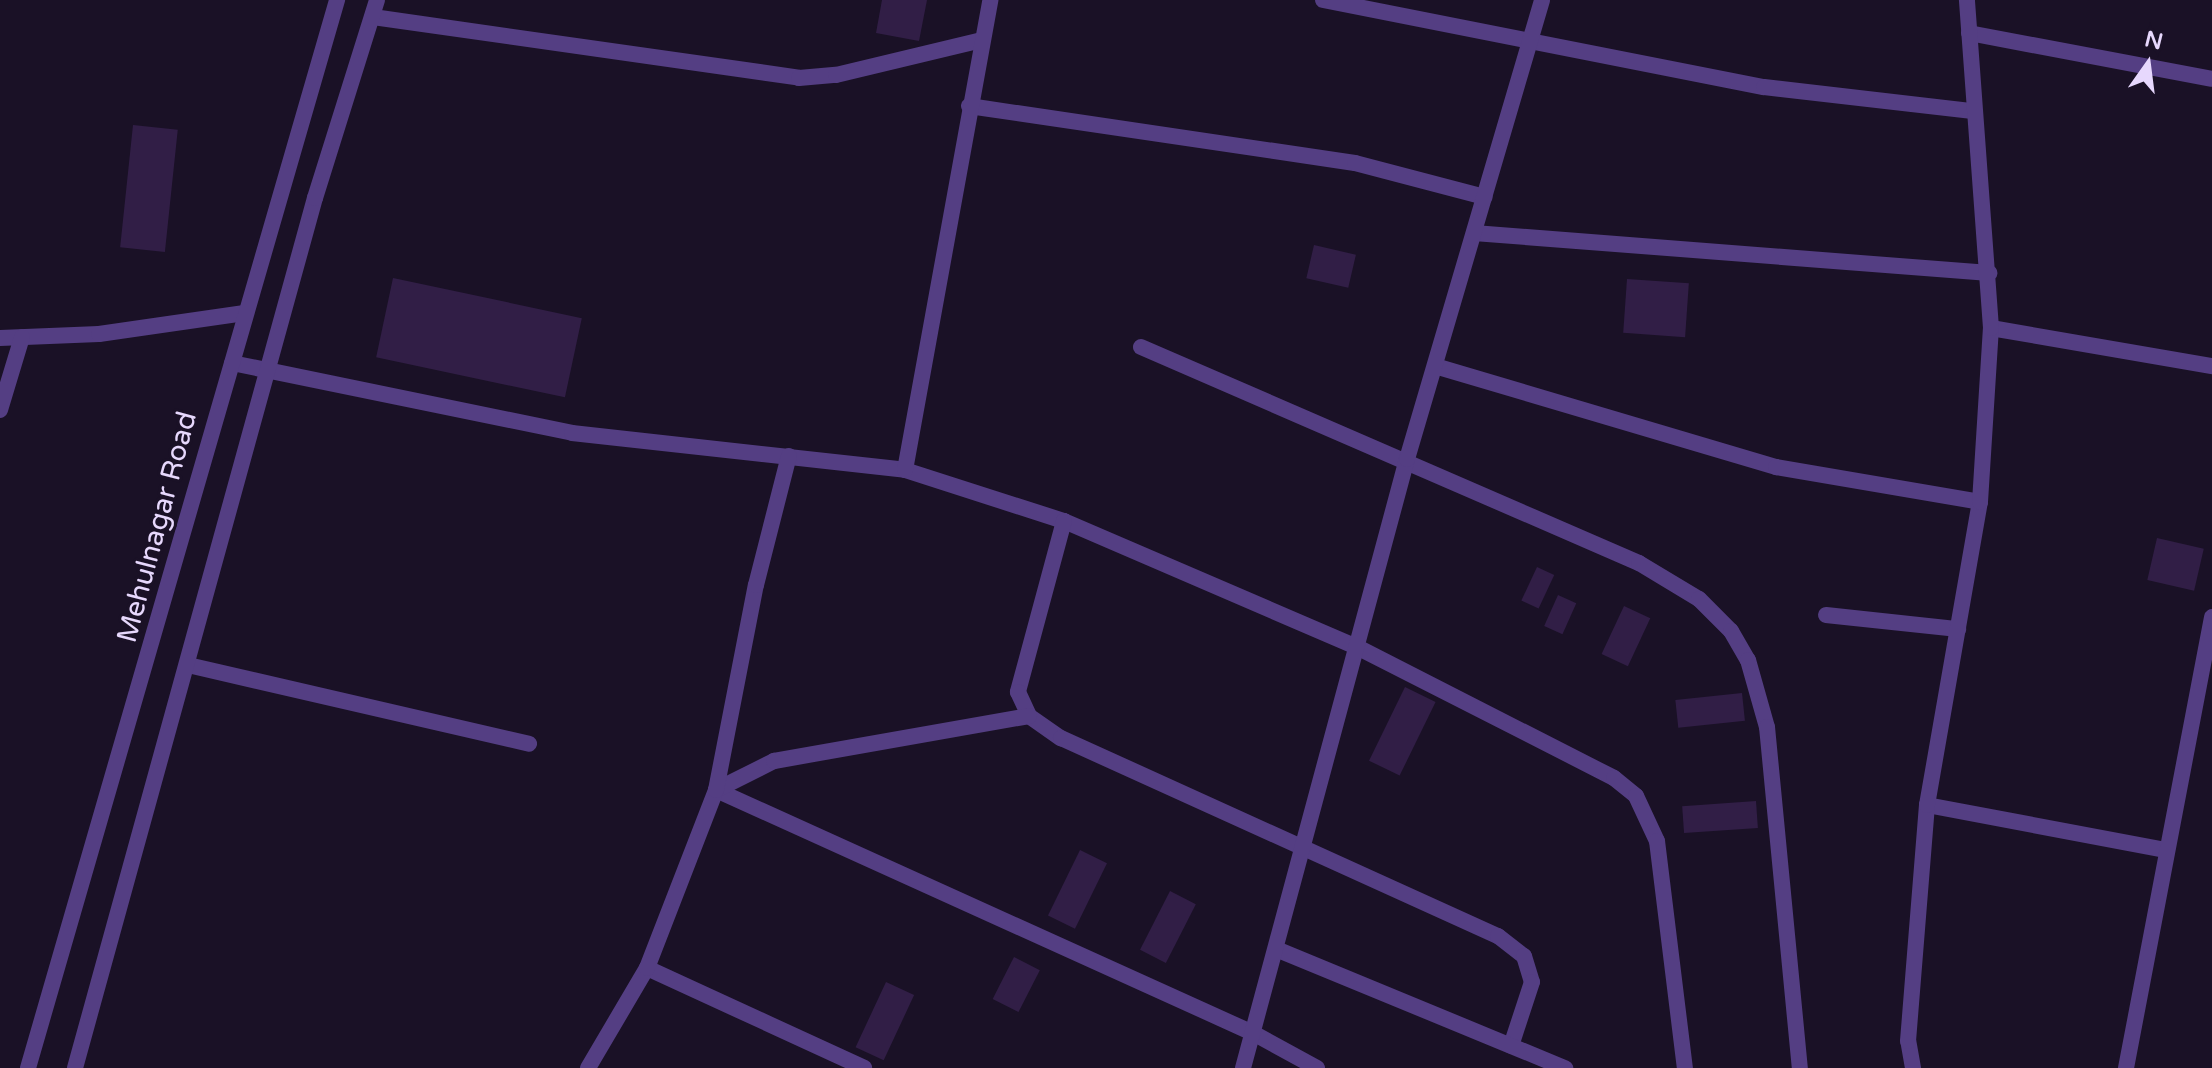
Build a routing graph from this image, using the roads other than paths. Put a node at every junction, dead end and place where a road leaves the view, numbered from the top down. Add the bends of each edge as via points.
1 (337, 0) edge
2 (990, 0) edge
3 (1323, 0) edge
4 (1542, 0) edge
5 (1967, 0) edge
6 (375, 8) edge
7 (1969, 33) junction
8 (982, 40) junction
9 (1530, 40) junction
10 (2212, 79) edge
11 (969, 106) junction
12 (1973, 111) junction
13 (1485, 197) junction
14 (1474, 233) junction
15 (1989, 273) junction
16 (244, 313) junction
17 (1991, 328) junction
18 (22, 337) junction
19 (0, 338) edge
20 (1141, 347) dead end
21 (232, 363) junction
22 (1435, 366) junction
23 (2212, 366) edge
24 (270, 371) junction
25 (0, 410) edge
26 (789, 456) junction
27 (1407, 459) junction
28 (905, 470) junction
29 (1980, 502) junction
30 (1064, 521) junction
31 (1826, 615) dead end
32 (2212, 617) edge
33 (1958, 629) junction
34 (1357, 647) junction
35 (188, 665) junction
36 (1029, 716) junction
37 (529, 744) dead end
38 (716, 790) junction
39 (1927, 805) junction
40 (1302, 848) junction
41 (2165, 850) junction
42 (1276, 949) junction
43 (647, 968) junction
44 (1253, 1033) junction
45 (1511, 1046) junction
46 (28, 1068) edge
47 (75, 1068) edge
48 (588, 1068) edge
49 (864, 1068) edge
50 (1243, 1068) edge
51 (1317, 1068) edge
52 (1565, 1068) edge
53 (1685, 1068) edge
54 (1800, 1068) edge
55 (1913, 1068) edge
56 (2126, 1068) edge

1 - 16 street, Mehulnagar Road
2 - 8 street
3 - 9 street
4 - 9 street
5 - 7 street
6 - 8 street via 799,78 836,75
6 - 24 street via 315,198
7 - 10 street
7 - 12 street
8 - 11 street
9 - 12 street via 1764,87
9 - 13 street
11 - 13 street via 1355,163
11 - 28 street
12 - 15 street
13 - 14 street
14 - 15 street
14 - 22 street
15 - 17 street
16 - 18 street via 99,334
16 - 21 street, Mehulnagar Road
17 - 23 street
17 - 29 street
18 - 19 street
18 - 25 street
20 - 27 street
21 - 24 street
21 - 46 street, Mehulnagar Road
22 - 27 street
22 - 29 street via 1776,467
24 - 26 street via 572,433
24 - 35 street
26 - 28 street
26 - 38 street via 756,585
27 - 34 street
27 - 54 street via 1639,563 1699,599 1731,631 1748,660 1767,727
28 - 30 street
29 - 33 street
30 - 34 street
30 - 36 street via 1018,692
31 - 33 street
32 - 41 street
33 - 39 street
34 - 40 street
34 - 53 street via 1614,778 1636,796 1657,841
35 - 37 street
35 - 47 street
36 - 38 street via 774,761
36 - 40 street via 1061,738
38 - 43 street
38 - 44 street
39 - 41 street
39 - 55 street via 1908,1041
40 - 42 street
40 - 45 street via 1498,936 1524,956 1532,982
41 - 56 street via 2156,924
42 - 44 street
42 - 45 street
43 - 48 street
43 - 49 street
44 - 50 street
44 - 51 street
45 - 52 street

